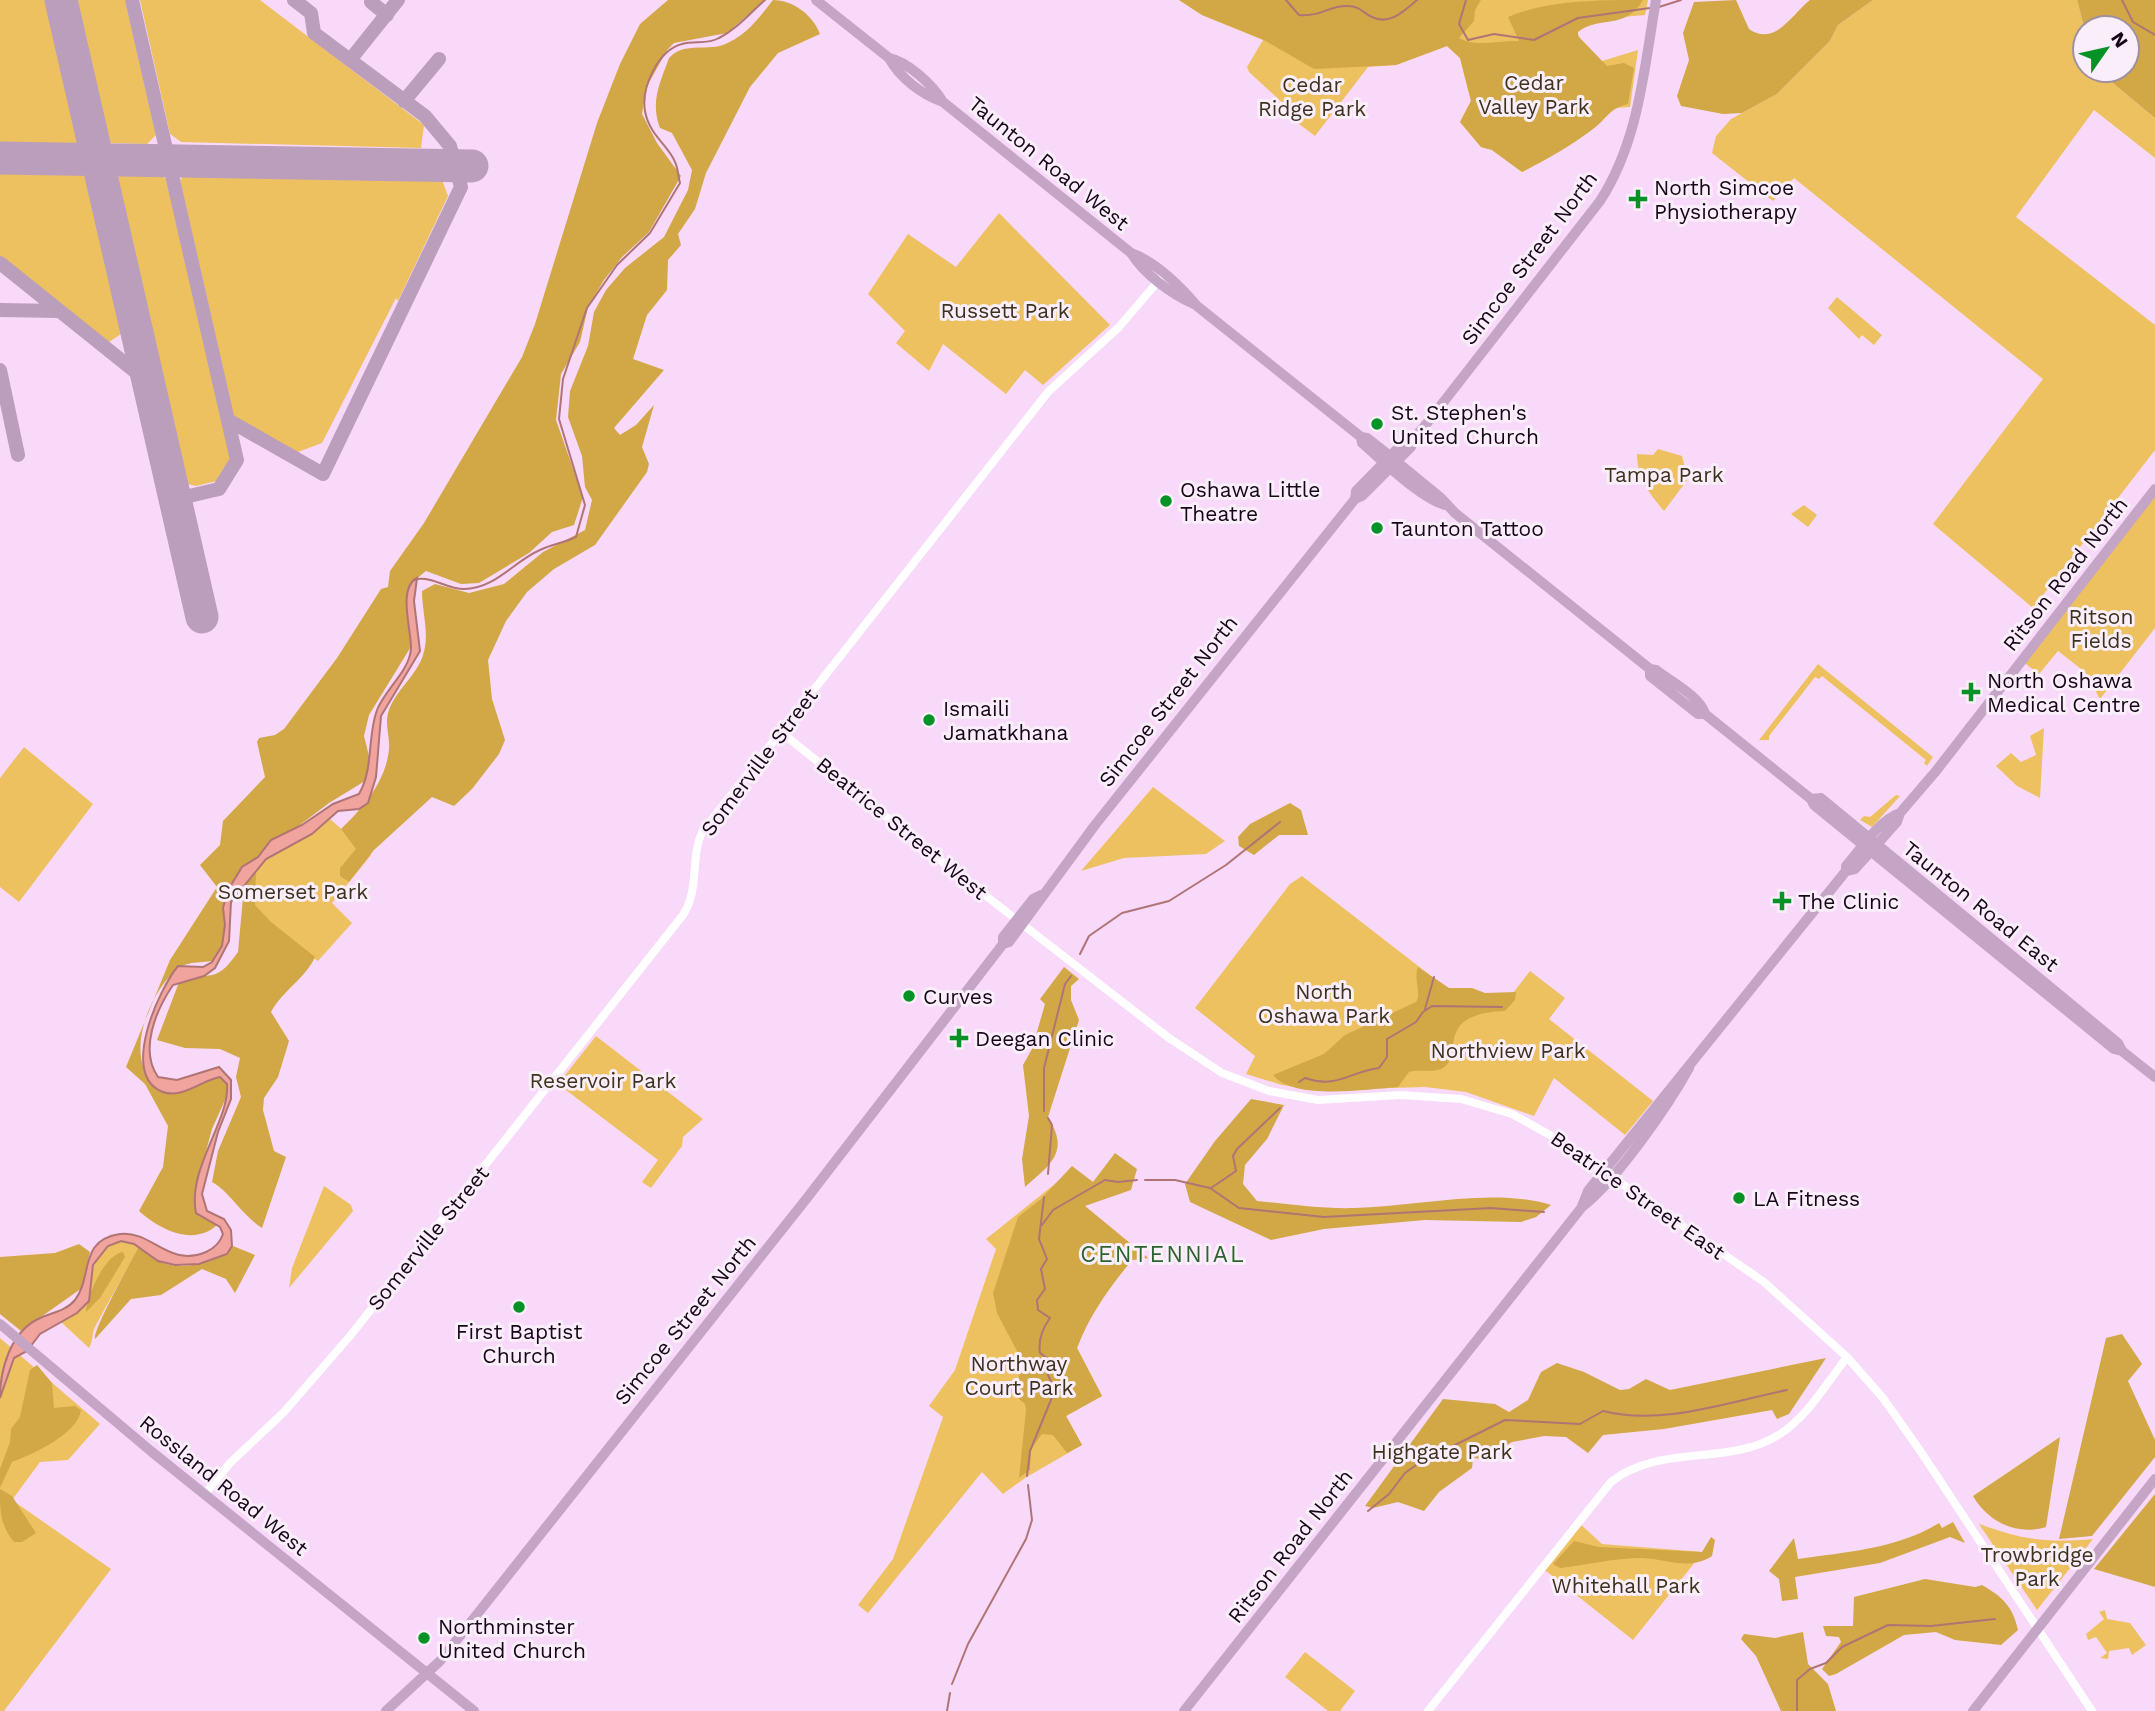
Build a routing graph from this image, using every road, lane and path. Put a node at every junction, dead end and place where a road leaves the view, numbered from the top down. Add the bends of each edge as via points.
1 (816, 0) edge
2 (1656, 0) edge
3 (1161, 277) junction
4 (1391, 461) junction
5 (2155, 489) edge
6 (781, 732) junction
7 (1870, 846) junction
8 (1020, 921) junction
9 (2155, 1077) edge
10 (1608, 1174) junction
11 (0, 1324) edge
12 (1847, 1357) junction
13 (2155, 1479) edge
14 (205, 1494) junction
15 (2038, 1628) junction
16 (427, 1673) junction
17 (386, 1711) edge
18 (474, 1711) edge
19 (1184, 1711) edge
20 (1428, 1711) edge
21 (1973, 1711) edge
22 (2092, 1711) edge

1 - 3 main road, Taunton Road West via 889,58 898,60 943,102 1131,253 1136,262
2 - 4 main road, Simcoe Street North via 1635,117 1615,178 1527,296
3 - 4 main road, Taunton Road West
3 - 6 street, Somerville Street via 1125,321 1048,392
4 - 7 main road, Taunton Road East via 1690,696 1705,714 1814,805
4 - 8 main road, Simcoe Street North via 1355,499
5 - 7 main road, Ritson Road North via 1897,822
6 - 8 street, Beatrice Street West
6 - 14 street, Somerville Street via 702,832 694,889 683,915 350,1336
7 - 9 main road, Taunton Road East via 2114,1049
7 - 10 main road, Ritson Road North via 1846,866
8 - 10 street, Beatrice Street East via 1169,1038 1222,1073 1269,1091 1318,1100 1427,1096 1495,1108 1548,1133
8 - 16 main road, Simcoe Street North via 1003,937 1003,944 807,1199
10 - 12 street, Beatrice Street East via 1764,1282
10 - 19 main road, Ritson Road North
11 - 14 main road, Rossland Road West
12 - 15 street, Beatrice Street East via 1884,1398
12 - 20 street via 1796,1422 1771,1440 1647,1463 1611,1482
13 - 15 main road
14 - 16 main road, Rossland Road West
15 - 21 main road
15 - 22 street, Beatrice Street East
16 - 17 main road, Simcoe Street North
16 - 18 main road, Rossland Road West

